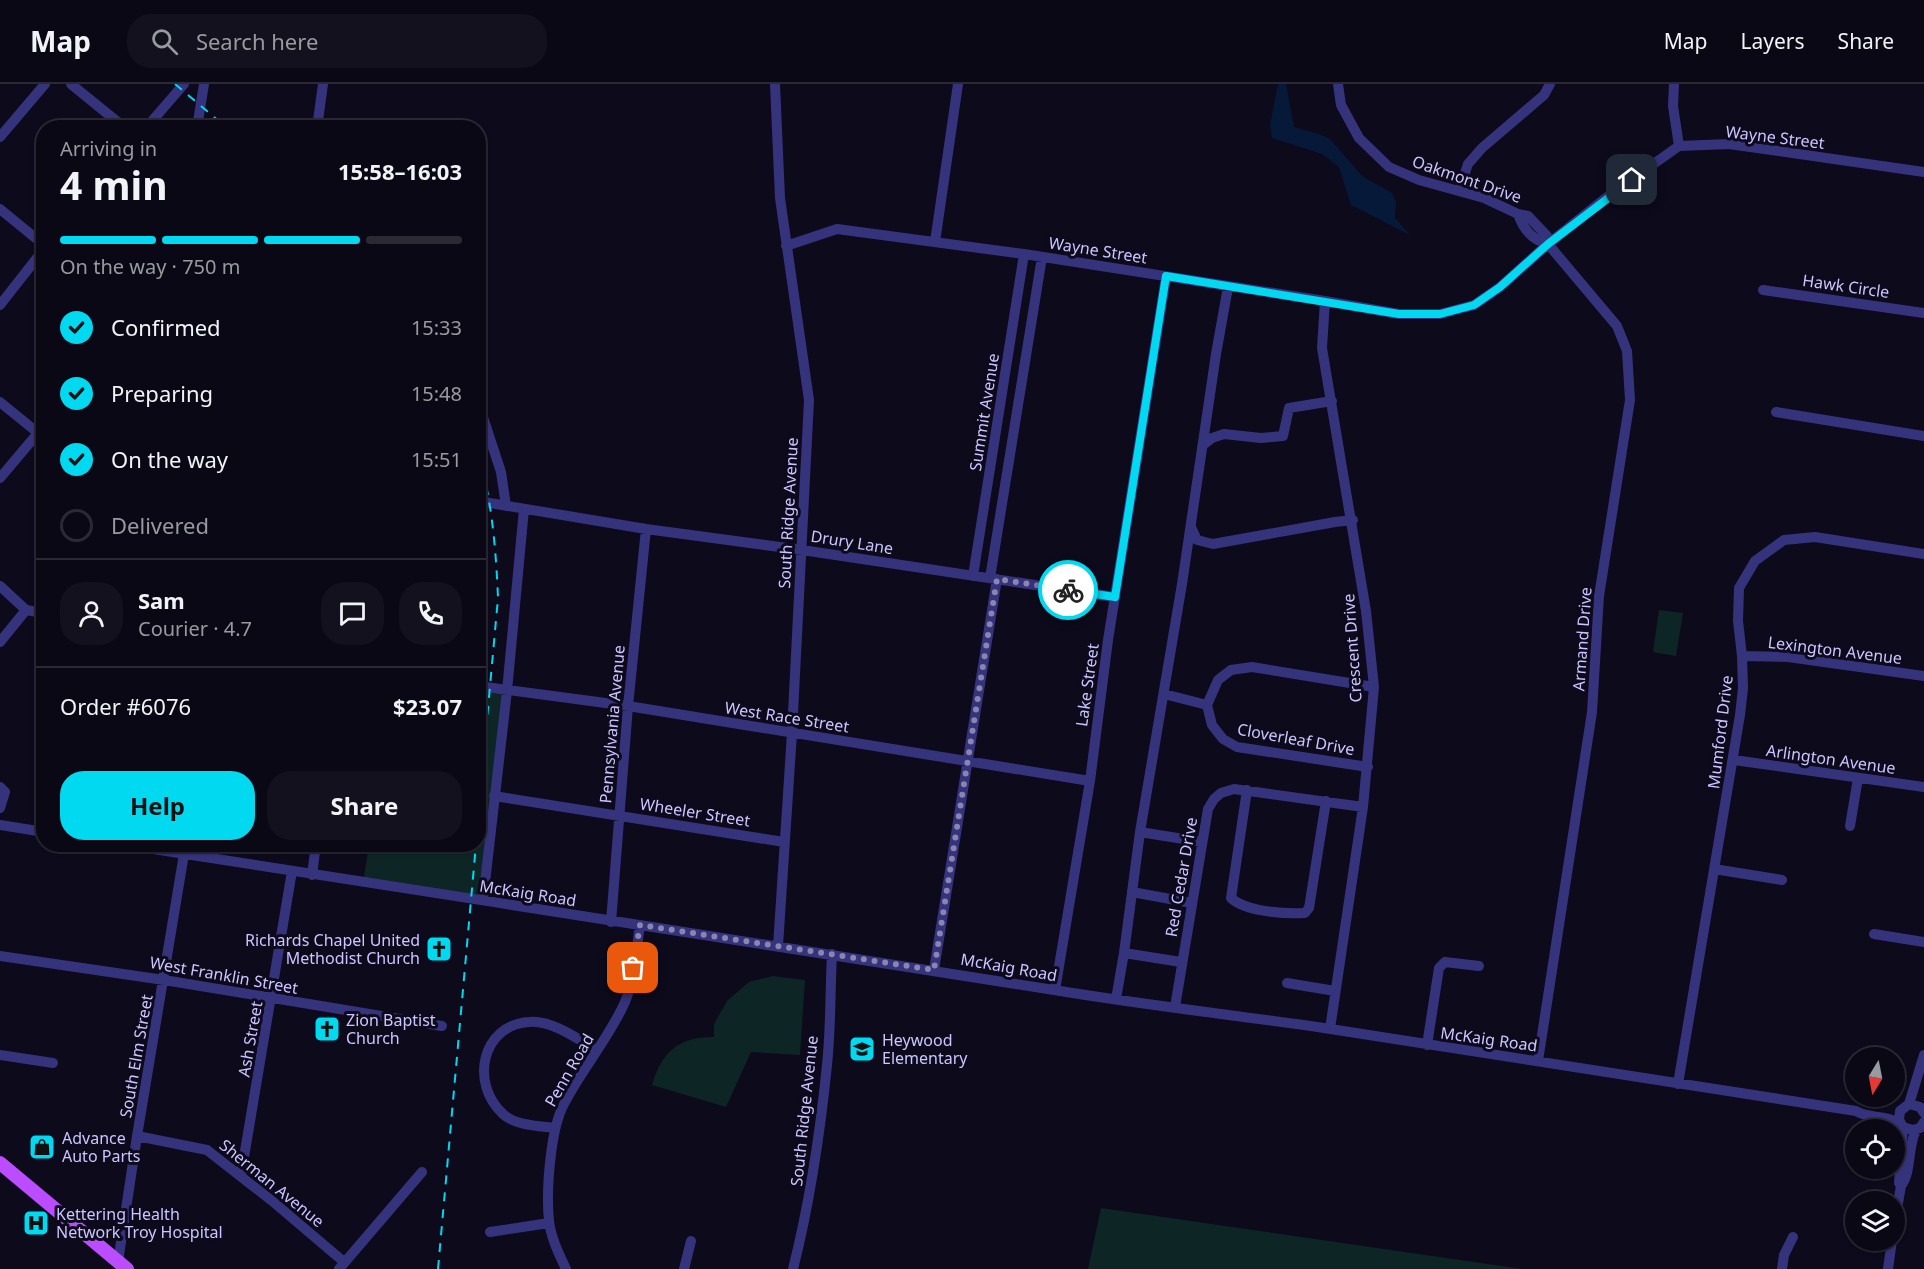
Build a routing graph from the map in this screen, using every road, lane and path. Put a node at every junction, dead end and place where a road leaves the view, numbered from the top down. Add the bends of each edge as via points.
1 (45, 84) edge
2 (71, 84) edge
3 (184, 84) edge
4 (204, 84) edge
5 (323, 84) edge
6 (775, 84) edge
7 (958, 84) edge
8 (1338, 84) edge
9 (1550, 84) edge
10 (1674, 84) edge
11 (115, 120) edge
12 (154, 120) edge
13 (198, 120) edge
14 (318, 120) edge
15 (0, 137) edge
16 (1679, 146) junction
17 (1924, 172) edge
18 (1459, 191) junction
19 (0, 209) edge
20 (36, 240) edge
21 (935, 242) junction
22 (1548, 244) junction
23 (786, 246) junction
24 (1024, 254) junction
25 (1042, 257) junction
26 (36, 258) edge
27 (1166, 276) junction
28 (1228, 287) junction
29 (1763, 290) dead end
30 (1325, 301) junction
31 (0, 305) edge
32 (1924, 313) edge
33 (1332, 401) junction
34 (0, 402) edge
35 (1776, 412) dead end
36 (486, 426) edge
37 (36, 430) edge
38 (1924, 436) edge
39 (36, 439) edge
40 (1203, 445) junction
41 (0, 478) edge
42 (486, 502) edge
43 (506, 506) junction
44 (525, 509) junction
45 (1353, 520) junction
46 (1191, 527) junction
47 (646, 529) junction
48 (802, 550) junction
49 (1924, 554) edge
50 (973, 576) junction
51 (993, 579) junction
52 (0, 586) edge
53 (1115, 597) junction
54 (26, 610) junction
55 (36, 612) edge
56 (0, 642) edge
57 (1742, 656) junction
58 (1924, 676) edge
59 (486, 687) edge
60 (1374, 687) junction
61 (507, 691) junction
62 (1164, 694) junction
63 (1207, 705) junction
64 (628, 706) junction
65 (792, 733) junction
66 (967, 760) junction
67 (1734, 760) junction
68 (1368, 767) junction
69 (1858, 778) junction
70 (1090, 781) junction
71 (0, 787) edge
72 (1924, 787) edge
73 (1247, 790) junction
74 (494, 796) junction
75 (1326, 801) junction
76 (1363, 807) junction
77 (0, 808) edge
78 (620, 815) junction
79 (0, 825) edge
80 (1850, 826) dead end
81 (36, 831) edge
82 (1140, 832) junction
83 (784, 842) junction
84 (1202, 842) junction
85 (172, 852) edge
86 (214, 852) edge
87 (315, 852) edge
88 (184, 854) junction
89 (213, 858) junction
90 (1714, 869) junction
91 (292, 872) junction
92 (312, 875) junction
93 (1782, 880) dead end
94 (1132, 892) junction
95 (483, 900) junction
96 (1192, 903) junction
97 (611, 922) junction
98 (640, 925) junction
99 (1874, 934) dead end
100 (1924, 942) edge
101 (778, 946) junction
102 (1124, 953) junction
103 (832, 954) junction
104 (0, 956) edge
105 (1181, 962) junction
106 (1479, 966) dead end
107 (934, 970) junction
108 (164, 980) junction
109 (1287, 983) dead end
110 (1055, 990) junction
111 (1335, 991) junction
112 (272, 999) junction
113 (1116, 999) junction
114 (1175, 1007) junction
115 (442, 1026) dead end
116 (1330, 1029) junction
117 (1427, 1045) junction
118 (596, 1050) junction
119 (0, 1055) edge
120 (1924, 1055) edge
121 (1538, 1061) junction
122 (53, 1063) dead end
123 (1678, 1084) junction
124 (1914, 1108) edge
125 (1856, 1111) junction
126 (1890, 1119) edge
127 (1900, 1119) edge
128 (1921, 1127) edge
129 (555, 1128) junction
130 (1905, 1128) edge
131 (137, 1136) junction
132 (0, 1163) edge
133 (422, 1172) dead end
134 (241, 1175) junction
135 (1898, 1179) edge
136 (1901, 1186) junction
137 (1900, 1191) edge
138 (549, 1223) junction
139 (490, 1232) dead end
140 (1793, 1237) dead end
141 (691, 1241) dead end
142 (1890, 1251) edge
143 (342, 1265) edge
144 (121, 1267) edge
145 (566, 1269) edge
146 (684, 1269) edge
147 (793, 1269) edge
148 (1782, 1269) edge
149 (1888, 1269) edge

1 - 15 street
2 - 11 street
3 - 12 street
4 - 13 street
5 - 14 street
6 - 23 street, South Ridge Avenue
7 - 21 street
8 - 18 street, Oakmont Drive via 1341,105 1359,138 1389,167
9 - 18 street via 1544,95 1468,164
10 - 16 street
16 - 17 street, Wayne Street via 1729,144
16 - 22 street, Wayne Street
18 - 22 street, Oakmont Drive via 1528,216 1547,236
19 - 20 street
21 - 23 street, Wayne Street via 837,229
21 - 24 street, Wayne Street
22 - 30 street, Wayne Street via 1474,305 1440,314 1399,314
22 - 121 street, Armand Drive via 1617,326 1627,351 1630,400 1599,596 1592,712
23 - 48 street, South Ridge Avenue via 809,400
24 - 25 street, Wayne Street
24 - 50 street, Summit Avenue
25 - 27 street, Wayne Street
25 - 51 street, Summit Avenue
26 - 31 street
27 - 28 street, Wayne Street
27 - 53 street, Lake Street
28 - 30 street, Wayne Street
28 - 40 street
29 - 32 street, Hawk Circle
30 - 33 street, Crescent Drive via 1322,348
33 - 40 street via 1289,408 1283,436 1224,434
33 - 45 street, Crescent Drive
34 - 37 street
35 - 38 street
36 - 43 street via 501,472
39 - 41 street
40 - 46 street
42 - 43 street, Drury Lane
43 - 44 street, Drury Lane
44 - 47 street, Drury Lane
44 - 61 street
45 - 46 street via 1213,544 1197,540
45 - 60 street, Crescent Drive
46 - 62 street
47 - 48 street, Drury Lane
47 - 64 street, Pennsylvania Avenue
48 - 50 street, Drury Lane
48 - 65 street, South Ridge Avenue
49 - 57 street, Mumford Drive via 1815,537 1784,540 1755,561 1739,588
50 - 51 street, Drury Lane
51 - 53 street, Drury Lane
51 - 66 street, Summit Avenue
52 - 54 street
53 - 70 street, Lake Street
54 - 55 street
54 - 56 street
57 - 58 street, Lexington Avenue via 1788,657
57 - 67 street, Mumford Drive via 1743,688
59 - 61 street, West Race Street
60 - 63 street via 1252,667 1231,670 1218,680
60 - 68 street, Crescent Drive
61 - 64 street, West Race Street
61 - 74 street
62 - 63 street
62 - 82 street
63 - 68 street, Cloverleaf Drive via 1212,725 1223,740 1237,747
64 - 65 street, West Race Street
64 - 78 street, Pennsylvania Avenue
65 - 66 street, West Race Street
65 - 83 street, South Ridge Avenue
66 - 70 street, West Race Street
66 - 107 street, Summit Avenue
67 - 69 street, Arlington Avenue
67 - 90 street, Mumford Drive
68 - 76 street, Crescent Drive
69 - 72 street, Arlington Avenue
69 - 80 street
70 - 110 street, Lake Street
71 - 77 street via 5,792
73 - 75 street, Red Cedar Drive
73 - 75 street via 1232,898 1244,907 1293,914 1305,914 1309,908
73 - 84 street, Red Cedar Drive via 1234,789 1214,799 1208,809
74 - 78 street, Wheeler Street
74 - 95 street
75 - 76 street, Red Cedar Drive
76 - 111 street, Crescent Drive
78 - 83 street, Wheeler Street
78 - 97 street, Pennsylvania Avenue
79 - 81 street
82 - 84 street
82 - 94 street
83 - 101 street, South Ridge Avenue
84 - 96 street, Red Cedar Drive
85 - 88 street, McKaig Road
86 - 89 street
87 - 92 street
88 - 89 street, McKaig Road
88 - 108 street, South Elm Street
89 - 91 street, McKaig Road
90 - 93 street
90 - 123 street, Mumford Drive
91 - 92 street, McKaig Road
91 - 112 street, Ash Street
92 - 95 street, McKaig Road
94 - 96 street
94 - 102 street
95 - 97 street, McKaig Road
96 - 105 street, Red Cedar Drive
97 - 98 street, McKaig Road
98 - 101 street, McKaig Road
98 - 118 street, Penn Road via 630,989
99 - 100 street
101 - 103 street, McKaig Road
102 - 105 street
102 - 113 street
103 - 107 street, McKaig Road
103 - 147 street, South Ridge Avenue via 821,1127 808,1209
104 - 108 street, West Franklin Street
105 - 114 street, Red Cedar Drive
106 - 117 street via 1445,962 1439,968
107 - 110 street, McKaig Road
108 - 112 street, West Franklin Street
108 - 131 street, South Elm Street
109 - 111 street
110 - 113 street, McKaig Road
111 - 116 street, Crescent Drive
112 - 115 street, West Franklin Street
112 - 134 street, Ash Street
113 - 114 street, McKaig Road
114 - 116 street, McKaig Road
116 - 117 street, McKaig Road
117 - 121 street, McKaig Road
118 - 129 street, Penn Road via 562,1106
118 - 129 street via 551,1026 531,1021 499,1033 489,1045 483,1078 489,1098 504,1116 524,1124
119 - 122 street
120 - 124 street
121 - 123 street, McKaig Road
123 - 125 street, McKaig Road
124 - 125 street, McKaig Road
124 - 127 street via 1899,1115
125 - 126 street, McKaig Road
128 - 130 street, McKaig Road
128 - 136 street via 1909,1149
129 - 138 street, Penn Road via 548,1191
131 - 134 street, Sherman Avenue via 207,1150
131 - 144 street, South Elm Street
132 - 144 main road
133 - 143 street
134 - 143 street, Sherman Avenue
135 - 136 street
136 - 137 street
138 - 139 street
138 - 145 street, Penn Road
140 - 148 street
141 - 146 street
142 - 149 street

